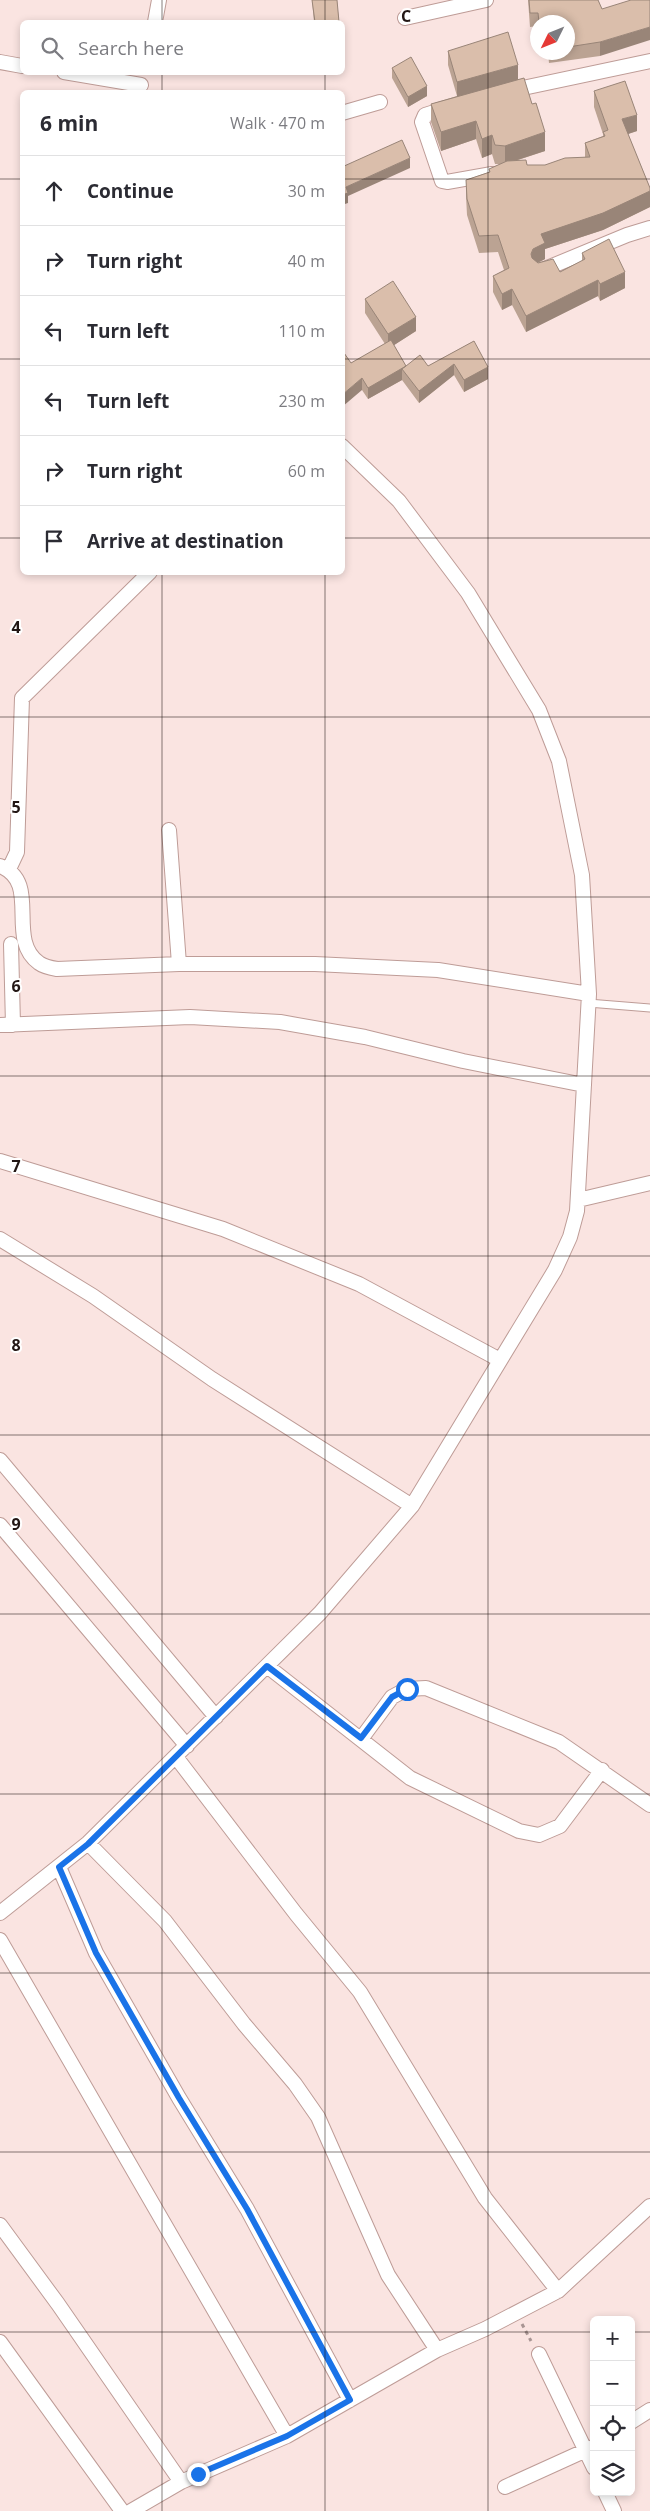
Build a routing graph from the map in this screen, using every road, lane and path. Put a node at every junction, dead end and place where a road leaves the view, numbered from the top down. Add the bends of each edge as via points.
1 (159, 0) edge
2 (486, 0) edge
3 (405, 18) dead end
4 (155, 20) edge
5 (650, 61) edge
6 (0, 62) edge
7 (20, 66) edge
8 (85, 75) edge
9 (142, 83) edge
10 (495, 94) edge
11 (380, 102) dead end
12 (460, 104) edge
13 (345, 111) edge
14 (501, 172) edge
15 (650, 228) edge
16 (540, 271) edge
17 (345, 449) edge
18 (147, 575) edge
19 (168, 830) dead end
20 (4, 868) edge
21 (12, 944) edge
22 (179, 964) junction
23 (589, 999) junction
24 (650, 1008) edge
25 (7, 1025) edge
26 (584, 1085) junction
27 (0, 1161) edge
28 (650, 1183) edge
29 (578, 1200) junction
30 (0, 1239) edge
31 (500, 1360) junction
32 (0, 1460) edge
33 (412, 1506) junction
34 (0, 1525) edge
35 (267, 1666) junction
36 (216, 1717) junction
37 (361, 1738) junction
38 (187, 1746) junction
39 (176, 1756) junction
40 (602, 1770) junction
41 (650, 1805) edge
42 (88, 1844) junction
43 (59, 1867) junction
44 (0, 1913) edge
45 (0, 1940) edge
46 (650, 2206) edge
47 (0, 2225) edge
48 (558, 2291) junction
49 (516, 2313) junction
50 (0, 2342) edge
51 (437, 2350) junction
52 (539, 2354) joint
53 (350, 2400) junction
54 (650, 2410) edge
55 (635, 2419) edge
56 (287, 2436) junction
57 (590, 2449) edge
58 (180, 2482) junction
59 (505, 2486) dead end
60 (608, 2496) edge
61 (122, 2511) edge
62 (131, 2511) edge
63 (614, 2511) edge

1 - 4 street
2 - 3 street
5 - 10 street
6 - 7 street
8 - 9 street
11 - 13 street
12 - 14 street via 433,111 425,115 422,122 442,181
15 - 16 street
17 - 23 street via 399,501 462,586 539,710 559,761 582,875
18 - 20 street via 22,698 17,852
19 - 22 street
20 - 21 street via 21,884
21 - 22 street via 39,963 57,970
21 - 25 street
22 - 23 street via 315,964 438,970
23 - 24 lane
23 - 26 street
25 - 26 street via 190,1016 280,1022 365,1037
26 - 29 street
27 - 31 street via 223,1229 359,1284
28 - 29 street
29 - 31 street via 570,1237 554,1270
30 - 33 street via 93,1296 212,1379
31 - 33 street
32 - 36 street
33 - 35 street via 320,1613
34 - 38 street
35 - 36 street
35 - 37 street
36 - 38 street
37 - 40 street via 392,1697 407,1689 426,1688 559,1742
37 - 40 street via 410,1778 519,1832 539,1835 560,1826
38 - 39 street
39 - 42 street
39 - 48 street via 296,1914 360,1992 485,2198
40 - 41 street
42 - 43 street
42 - 51 street via 165,1921 318,2117 388,2275
43 - 44 street
43 - 53 street via 96,1953 247,2209
45 - 56 street
46 - 48 street
47 - 58 street
48 - 49 street
49 - 51 street
49 - 52 path
50 - 61 street
51 - 53 street
52 - 57 street
53 - 56 street
54 - 55 street
56 - 58 street
57 - 59 street
58 - 62 street
60 - 63 street

